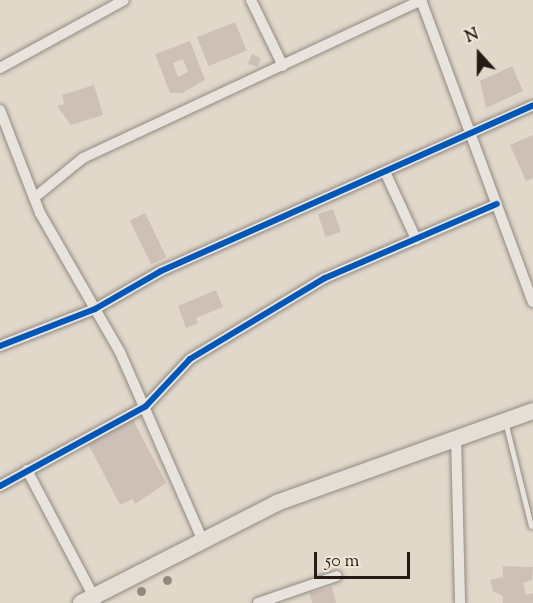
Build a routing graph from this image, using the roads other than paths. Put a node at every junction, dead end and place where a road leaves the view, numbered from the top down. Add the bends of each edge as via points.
1 (124, 0) edge
2 (251, 0) edge
3 (422, 0) edge
4 (284, 66) junction
5 (0, 68) edge
6 (533, 105) edge
7 (0, 110) edge
8 (469, 136) junction
9 (386, 174) junction
10 (34, 198) junction
11 (497, 204) junction
12 (416, 239) junction
13 (533, 302) edge
14 (95, 309) junction
15 (0, 346) edge
16 (146, 406) junction
17 (533, 411) edge
18 (505, 420) junction
19 (456, 436) junction
20 (27, 470) junction
21 (0, 486) edge
22 (531, 526) dead end
23 (202, 539) junction
24 (337, 576) dead end
25 (91, 601) edge
26 (258, 603) edge
27 (460, 603) edge

1 - 5 street
2 - 4 street
3 - 4 street
3 - 8 street
4 - 10 street via 83,158
6 - 8 street
7 - 10 street
8 - 9 street
8 - 11 street
9 - 12 street
9 - 14 street via 161,271
10 - 14 street
11 - 12 street
11 - 13 street
12 - 16 street via 325,278 217,342 172,373
14 - 15 street
14 - 16 street
16 - 20 street
16 - 23 street
17 - 18 main road
18 - 19 main road
18 - 22 lane
19 - 23 main road via 279,502
19 - 27 street
20 - 21 street
20 - 25 street
23 - 25 main road
24 - 26 street

